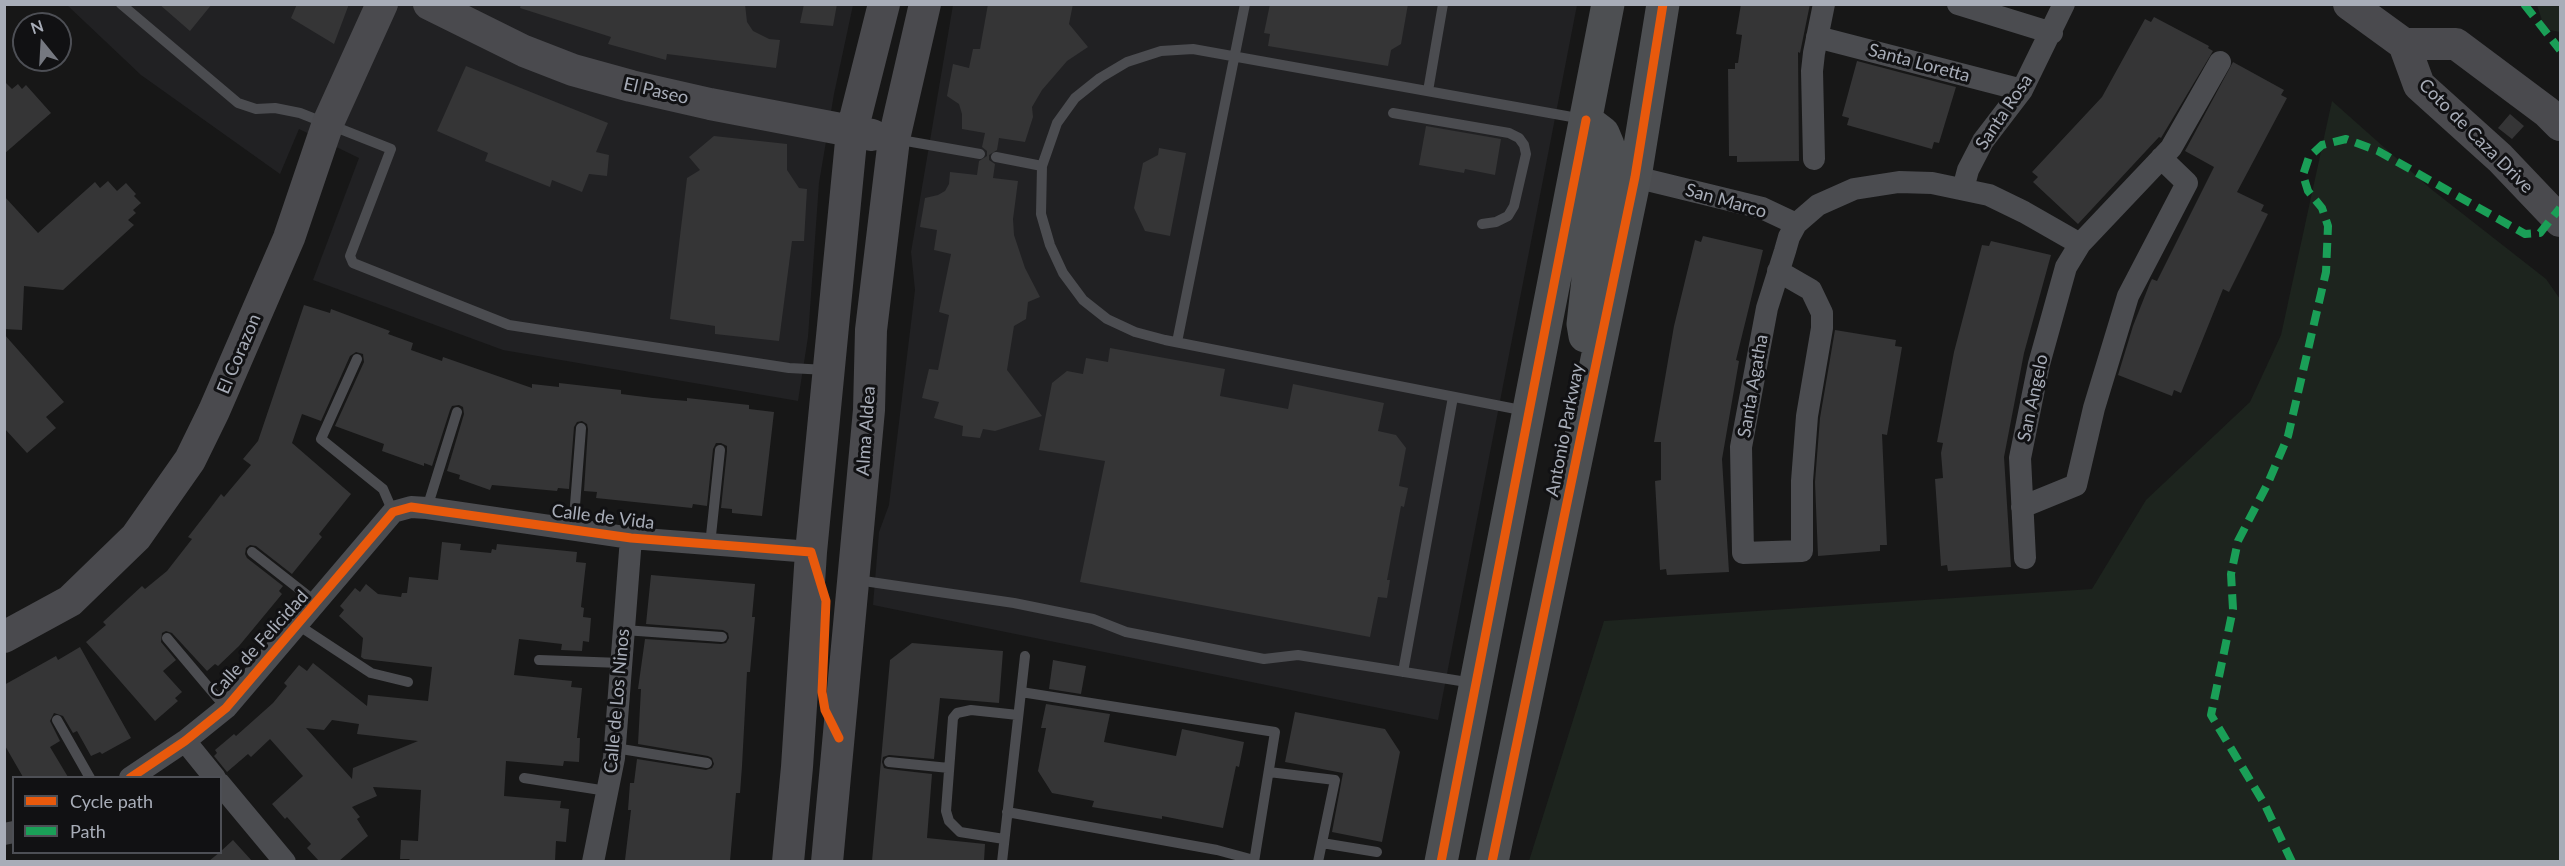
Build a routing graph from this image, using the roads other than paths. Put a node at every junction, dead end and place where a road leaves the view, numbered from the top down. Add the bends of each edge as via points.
1 (121, 4) edge
2 (382, 4) edge
3 (429, 4) edge
4 (884, 4) edge
5 (925, 4) edge
6 (1245, 4) edge
7 (1443, 4) edge
8 (1608, 4) edge
9 (1664, 4) edge
10 (1824, 4) edge
11 (1958, 4) edge
12 (2064, 4) edge
13 (2349, 4) edge
14 (2052, 33) junction
15 (1817, 37) junction
16 (2404, 44) junction
17 (1234, 56) junction
18 (2220, 62) dead end
19 (2022, 90) junction
20 (1428, 91) junction
21 (1393, 112) dead end
22 (1586, 120) junction
23 (328, 123) junction
24 (2560, 125) edge
25 (852, 131) junction
26 (894, 139) junction
27 (981, 154) dead end
28 (996, 157) dead end
29 (2161, 158) junction
30 (1814, 159) dead end
31 (1042, 166) junction
32 (1635, 177) junction
33 (1963, 189) junction
34 (2556, 208) edge
35 (1482, 224) dead end
36 (1796, 224) junction
37 (2080, 244) junction
38 (1778, 272) junction
39 (1177, 342) junction
40 (357, 359) dead end
41 (830, 370) junction
42 (1592, 376) junction
43 (1452, 397) junction
44 (457, 412) dead end
45 (1529, 412) junction
46 (580, 428) dead end
47 (720, 450) dead end
48 (2022, 507) junction
49 (427, 508) junction
50 (393, 512) junction
51 (573, 531) junction
52 (631, 538) junction
53 (710, 545) junction
54 (252, 552) dead end
55 (811, 552) junction
56 (2025, 558) dead end
57 (852, 579) junction
58 (317, 603) junction
59 (298, 625) junction
60 (624, 630) junction
61 (4, 637) edge
62 (722, 637) dead end
63 (167, 638) dead end
64 (1025, 656) dead end
65 (539, 660) dead end
66 (621, 663) junction
67 (1403, 672) junction
68 (408, 682) dead end
69 (1476, 684) junction
70 (1021, 692) junction
71 (226, 708) junction
72 (1018, 715) junction
73 (57, 720) dead end
74 (839, 738) junction
75 (185, 741) junction
76 (615, 748) junction
77 (889, 762) dead end
78 (707, 763) dead end
79 (950, 768) junction
80 (1269, 772) junction
81 (89, 776) edge
82 (132, 776) edge
83 (214, 776) edge
84 (524, 778) dead end
85 (222, 786) edge
86 (607, 791) junction
87 (1008, 812) junction
88 (1004, 839) junction
89 (1322, 843) junction
90 (1377, 852) dead end
91 (285, 861) edge
92 (593, 861) edge
93 (788, 861) edge
94 (827, 861) edge
95 (1002, 861) edge
96 (1254, 861) edge
97 (1318, 861) edge
98 (1441, 861) edge
99 (1492, 861) edge

1 - 23 lane via 238,103 256,109 300,113
2 - 23 main road, El Corazon
3 - 25 main road, El Paseo via 524,51 573,70 687,99
4 - 25 main road
5 - 26 main road, Alma Aldea
6 - 17 lane
7 - 20 lane
8 - 22 main road
9 - 32 main road, Antonio Parkway
10 - 15 street
11 - 14 street
12 - 14 street, Santa Rosa
13 - 16 main road
14 - 19 street, Santa Rosa
15 - 19 street, Santa Loretta
15 - 30 street via 1812,71
16 - 24 main road via 2456,44
16 - 34 main road, Coto de Caza Drive via 2419,85
17 - 20 lane
17 - 31 lane via 1193,49 1161,51 1126,62 1075,98 1057,123
17 - 39 lane
18 - 29 street, San Angelo via 2171,148
19 - 33 street, Santa Rosa via 1983,141
20 - 22 lane
21 - 35 lane via 1519,138 1526,154 1514,206 1508,216
22 - 42 main road via 1603,133 1608,144 1582,324
22 - 45 main road
23 - 41 lane via 391,149 350,256 353,263 509,325 789,368
23 - 61 main road, El Corazon via 289,238 190,460 136,537 70,602
25 - 26 main road, El Paseo
25 - 41 main road
26 - 27 lane
26 - 57 main road, Alma Aldea via 871,330 869,411
28 - 31 lane
29 - 37 street, San Angelo
29 - 48 street via 2187,183 2128,296 2076,484
31 - 39 lane via 1041,214 1050,245 1063,273 1083,300 1107,319 1136,332
32 - 36 street, San Marco via 1762,208
32 - 42 main road, Antonio Parkway
33 - 36 street via 1899,182 1854,189 1818,205
33 - 37 street via 2015,207
36 - 38 street, Santa Agatha
37 - 48 street, San Angelo via 2066,267 2039,363 2020,458
38 - 38 street, Santa Agatha via 1767,308 1741,447 1743,554 1802,551 1807,416 1822,313 1811,290
39 - 43 lane
40 - 50 lane via 321,439 383,489
41 - 55 main road
42 - 99 main road, Antonio Parkway
43 - 45 lane
43 - 67 lane
44 - 49 lane
45 - 69 main road
46 - 51 lane
47 - 53 lane
48 - 56 street, San Angelo
49 - 50 street, Calle de Vida
49 - 51 street, Calle de Vida
50 - 58 street, Calle de Felicidad
51 - 52 street, Calle de Vida
52 - 53 street, Calle de Vida
52 - 60 street, Calle de Los Ninos
53 - 55 street, Calle de Vida
54 - 58 lane
55 - 74 main road via 826,601 822,692 825,710
55 - 93 main road
57 - 67 lane via 1014,603 1093,619 1125,632 1264,659 1298,655
57 - 74 main road, Alma Aldea
58 - 59 street, Calle de Felicidad
59 - 68 lane via 371,673
59 - 71 street, Calle de Felicidad
60 - 62 lane
60 - 66 street, Calle de Los Ninos
63 - 71 lane
64 - 70 lane
65 - 66 lane
66 - 76 street, Calle de Los Ninos
67 - 69 lane
69 - 98 main road
70 - 72 lane
70 - 80 lane via 1275,732
71 - 75 street, Calle de Felicidad
72 - 79 lane via 971,710 957,713 953,718
72 - 87 lane
73 - 81 lane
74 - 94 main road, Alma Aldea
75 - 82 street, Calle de Felicidad
75 - 83 street
76 - 78 lane
76 - 86 street, Calle de Los Ninos
77 - 79 lane
79 - 88 lane via 946,811 949,821 960,831
80 - 89 lane via 1335,780
80 - 96 lane
84 - 86 lane
85 - 91 street
86 - 92 street, Calle de Los Ninos
87 - 88 lane
87 - 96 lane via 1217,850
88 - 95 lane
89 - 90 lane
89 - 97 lane

